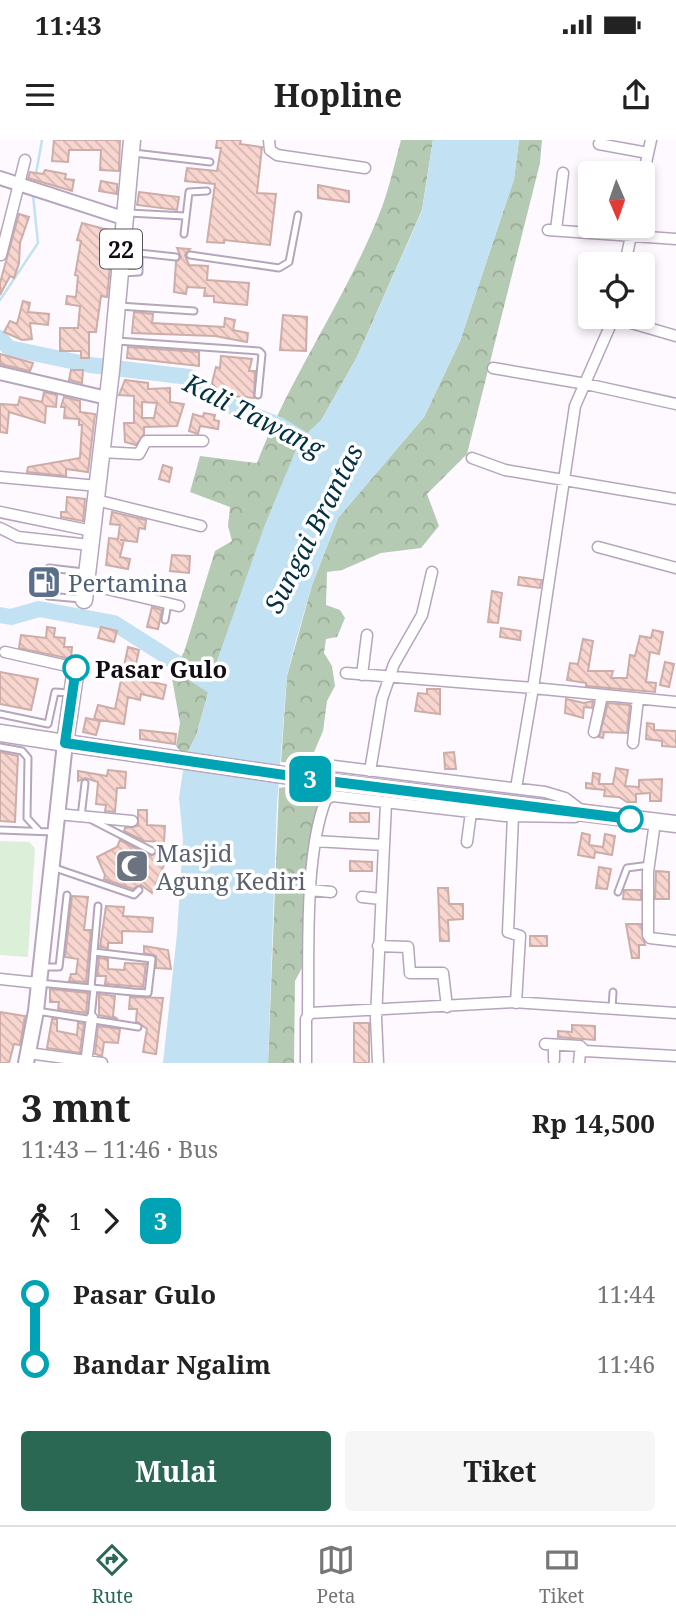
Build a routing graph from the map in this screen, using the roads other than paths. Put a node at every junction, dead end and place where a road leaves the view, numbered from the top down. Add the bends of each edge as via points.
1 (269, 140) edge
2 (651, 140) edge
3 (598, 144) dead end
4 (131, 146) edge
5 (648, 153) junction
6 (25, 160) dead end
7 (646, 161) edge
8 (210, 162) dead end
9 (365, 168) dead end
10 (563, 173) dead end
11 (0, 178) edge
12 (28, 188) junction
13 (207, 191) dead end
14 (124, 215) junction
15 (298, 215) dead end
16 (185, 216) junction
17 (578, 230) edge
18 (184, 234) dead end
19 (655, 235) edge
20 (676, 239) edge
21 (121, 250) junction
22 (139, 253) junction
23 (1, 255) edge
24 (190, 255) dead end
25 (176, 257) dead end
26 (119, 272) junction
27 (116, 305) junction
28 (194, 311) dead end
29 (609, 329) edge
30 (652, 329) edge
31 (676, 336) edge
32 (113, 340) junction
33 (493, 368) dead end
34 (0, 373) edge
35 (586, 384) junction
36 (258, 395) dead end
37 (107, 398) junction
38 (676, 404) edge
39 (203, 441) dead end
40 (101, 452) junction
41 (472, 458) dead end
42 (0, 477) edge
43 (566, 481) junction
44 (97, 493) junction
45 (676, 499) edge
46 (0, 512) edge
47 (201, 526) dead end
48 (0, 528) edge
49 (91, 538) junction
50 (598, 547) dead end
51 (676, 568) edge
52 (432, 572) dead end
53 (86, 586) junction
54 (174, 604) joint
55 (165, 620) dead end
56 (367, 635) dead end
57 (5, 652) dead end
58 (76, 668) joint
59 (346, 673) dead end
60 (362, 675) junction
61 (390, 675) junction
62 (533, 688) junction
63 (72, 694) junction
64 (602, 696) junction
65 (638, 699) junction
66 (676, 702) edge
67 (0, 713) edge
68 (594, 732) dead end
69 (0, 733) edge
70 (65, 743) junction
71 (633, 743) dead end
72 (0, 747) edge
73 (334, 766) dead end
74 (370, 771) junction
75 (85, 783) dead end
76 (516, 788) junction
77 (386, 803) junction
78 (471, 812) junction
79 (585, 813) junction
80 (57, 814) junction
81 (513, 816) junction
82 (83, 817) junction
83 (132, 821) dead end
84 (655, 822) junction
85 (676, 824) edge
86 (0, 830) edge
87 (39, 831) junction
88 (55, 832) junction
89 (316, 841) junction
90 (467, 842) dead end
91 (383, 845) junction
92 (152, 851) dead end
93 (650, 865) junction
94 (52, 867) junction
95 (139, 890) dead end
96 (311, 890) junction
97 (331, 892) dead end
98 (618, 892) dead end
99 (67, 895) dead end
100 (362, 897) dead end
101 (381, 900) junction
102 (98, 906) dead end
103 (676, 941) edge
104 (378, 946) junction
105 (94, 952) junction
106 (40, 967) junction
107 (0, 979) edge
108 (38, 983) junction
109 (93, 988) junction
110 (613, 992) dead end
111 (516, 1003) junction
112 (447, 1007) junction
113 (612, 1009) junction
114 (376, 1010) junction
115 (36, 1011) junction
116 (676, 1013) edge
117 (308, 1014) junction
118 (91, 1018) junction
119 (138, 1027) dead end
120 (585, 1051) junction
121 (676, 1056) edge
122 (27, 1058) edge
123 (554, 1059) dead end
124 (86, 1062) edge
125 (102, 1063) edge
126 (306, 1063) edge
127 (378, 1063) edge
128 (579, 1063) edge

1 - 9 street via 270,150 277,155
2 - 5 street
3 - 5 street
4 - 8 lane
4 - 14 main road, 22
5 - 7 street
6 - 12 street
10 - 17 street via 552,230
11 - 12 street
12 - 14 street
12 - 23 street
13 - 16 lane via 189,192
14 - 16 lane
14 - 21 main road, 22
15 - 24 lane via 289,262 279,268
16 - 18 lane
19 - 20 street
21 - 22 lane
21 - 26 main road, 22
22 - 25 lane
22 - 26 lane via 138,274
26 - 27 main road, 22
27 - 28 lane
27 - 32 main road, 22
29 - 35 street
30 - 31 street
32 - 36 lane via 259,351
32 - 37 main road, 22
33 - 35 street
34 - 37 street
35 - 38 street
35 - 43 street via 575,406
37 - 40 main road, 22
39 - 40 street via 146,441 139,454
40 - 44 main road, 22
41 - 43 street via 505,470
42 - 44 street
43 - 45 street
43 - 62 street
44 - 47 street
44 - 49 main road, 22
46 - 49 street
48 - 49 street via 18,537
49 - 53 main road, 22
50 - 51 street
52 - 61 street via 422,615
53 - 53 lane via 48,596 44,573 49,568
53 - 54 street
54 - 55 lane
56 - 60 street
57 - 58 street
58 - 63 main road
59 - 60 street
60 - 61 street
61 - 62 street
61 - 74 street
62 - 64 street
62 - 76 street
63 - 67 lane via 55,692 48,724
63 - 70 main road
64 - 65 street
64 - 68 street
65 - 66 street
65 - 71 street
69 - 70 main road
70 - 79 main road
70 - 80 main road
72 - 87 lane via 22,751 28,758 27,818
73 - 74 street
74 - 76 street
75 - 82 lane
76 - 79 street via 558,795
77 - 78 street
77 - 89 street via 328,797
77 - 91 street
78 - 81 street
78 - 90 street
79 - 81 street via 555,819
79 - 84 main road
80 - 82 street
80 - 88 main road
81 - 111 street via 508,932 520,936
82 - 83 street
82 - 92 lane
84 - 85 main road
84 - 93 street
86 - 87 lane
87 - 88 lane
88 - 94 main road
89 - 91 street
89 - 96 street
91 - 101 street
93 - 98 lane via 627,868
93 - 103 street via 648,935
94 - 95 lane via 134,895
94 - 106 main road
96 - 97 street
96 - 117 street
99 - 106 lane via 59,967
100 - 101 street
101 - 104 street
102 - 105 lane
104 - 112 street via 408,947 410,973 443,973
104 - 114 street
105 - 109 lane
105 - 109 lane via 152,959 148,992
106 - 108 main road
107 - 108 street
108 - 109 lane
108 - 115 main road
109 - 118 lane
110 - 113 lane
111 - 112 street
111 - 113 street
112 - 114 street
113 - 116 street
114 - 117 street
114 - 127 street
115 - 118 lane
115 - 122 main road
117 - 126 street
118 - 119 lane
118 - 124 street
120 - 121 street
120 - 123 street via 581,1046 550,1044
120 - 128 street
122 - 124 street
124 - 125 street

